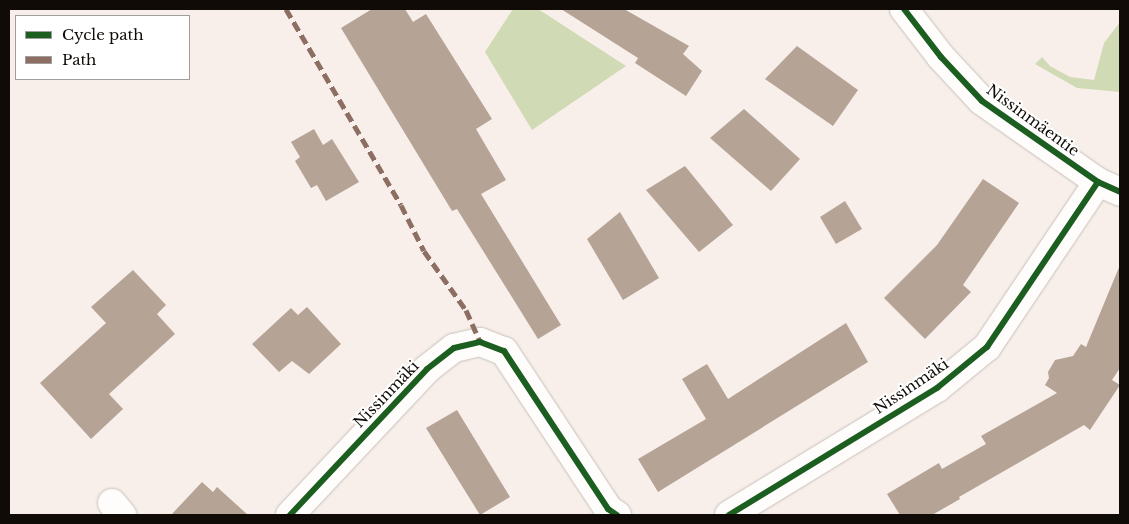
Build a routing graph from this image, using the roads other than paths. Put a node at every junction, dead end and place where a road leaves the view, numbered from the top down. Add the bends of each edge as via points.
1 (904, 9) edge
2 (1109, 187) edge
3 (290, 515) edge
4 (617, 515) edge
5 (729, 515) edge

1 - 2 street, Nissinmäentie via 941,57 982,101
2 - 5 street, Nissinmäki via 987,347 937,388
3 - 4 street, Nissinmäki via 428,369 454,348 480,342 504,351 608,509

